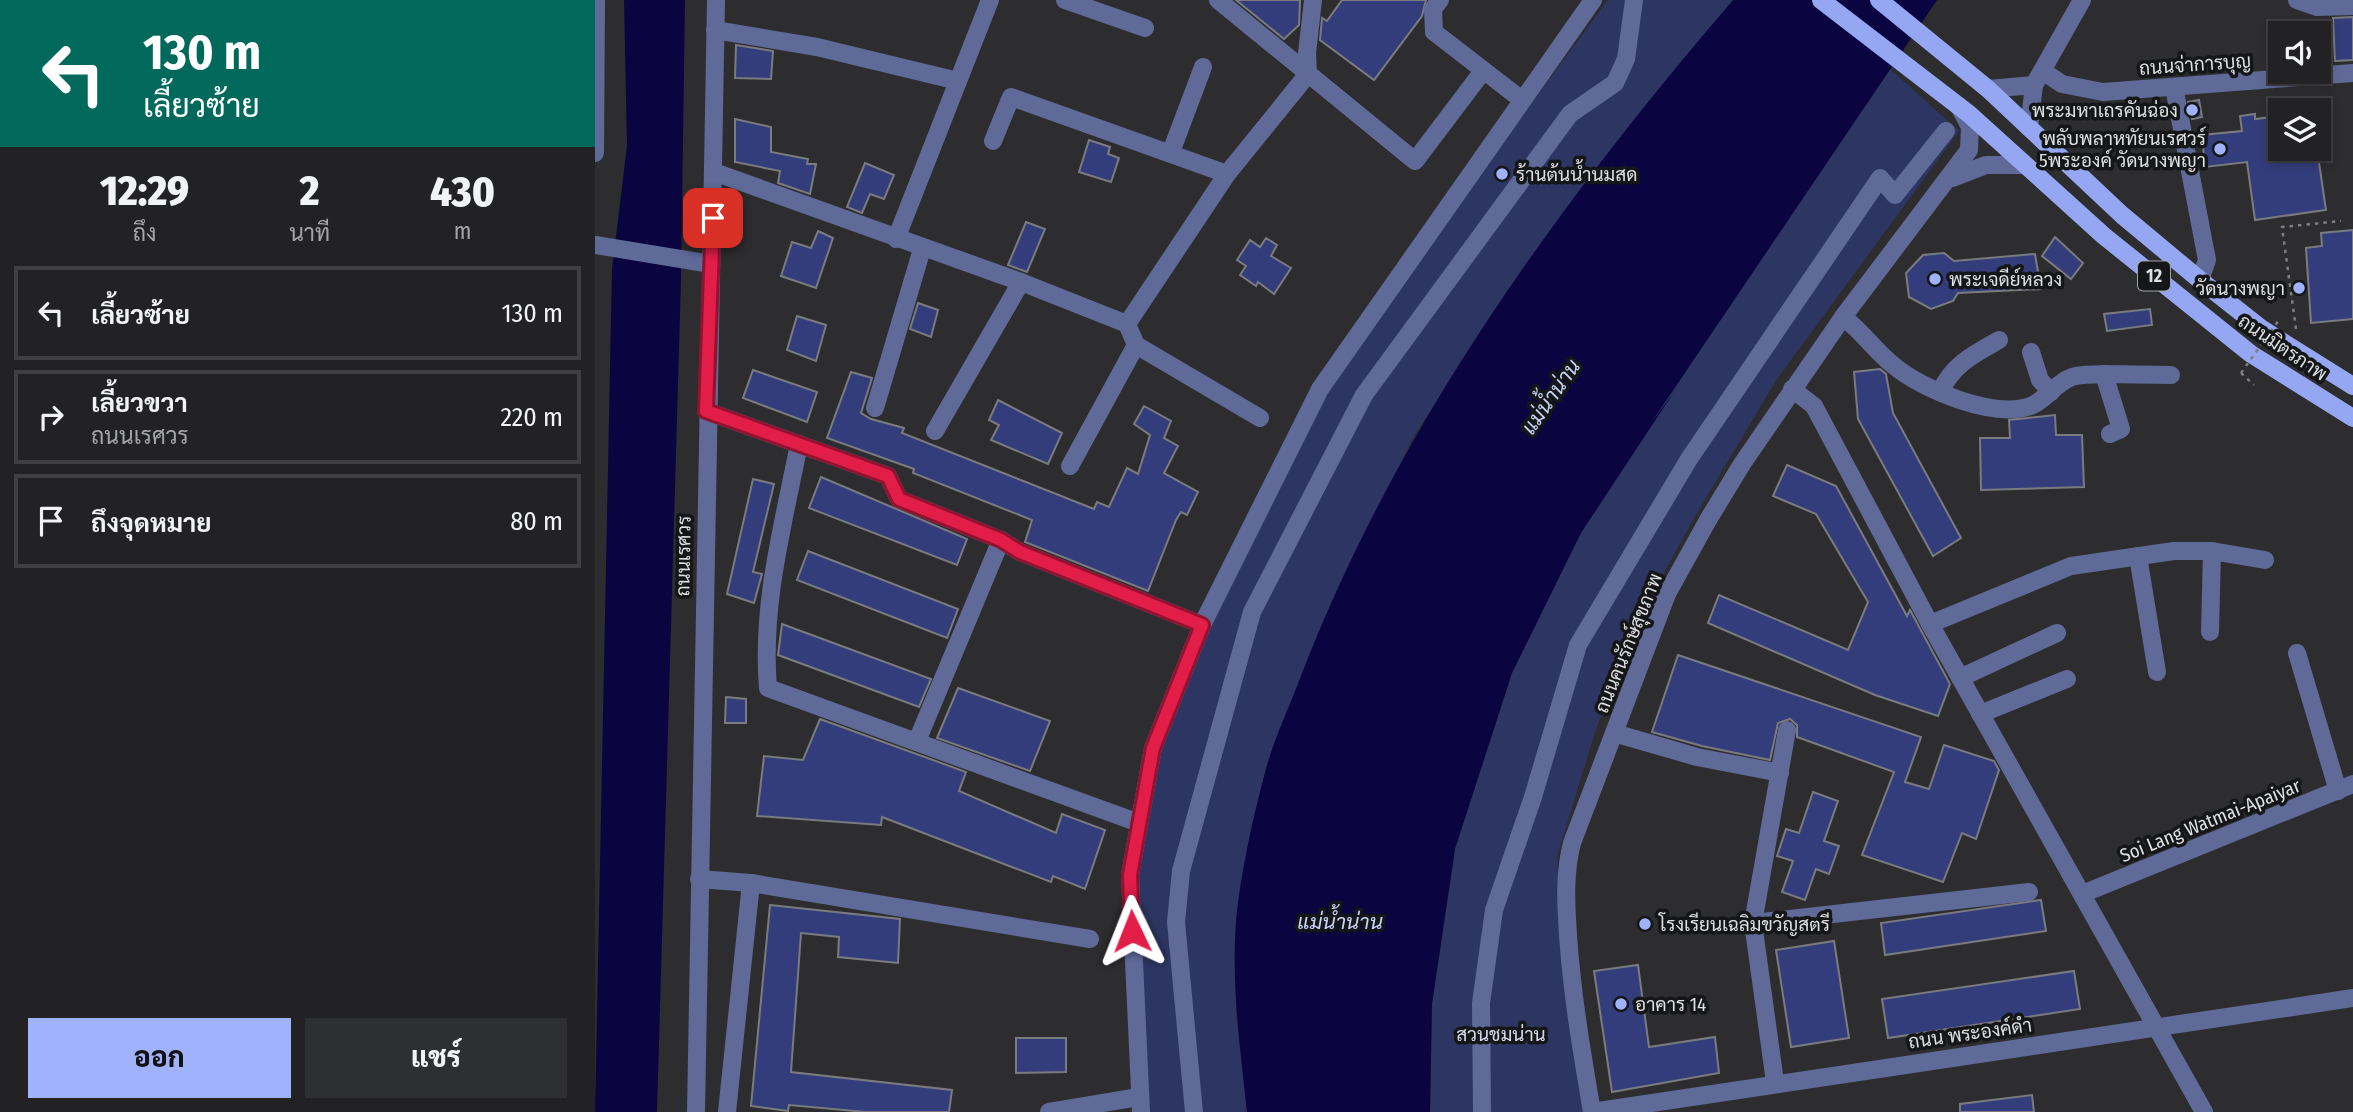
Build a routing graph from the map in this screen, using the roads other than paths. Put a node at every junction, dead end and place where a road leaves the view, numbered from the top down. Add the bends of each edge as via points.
1 (596, 0) edge
2 (716, 0) edge
3 (990, 0) edge
4 (1065, 0) edge
5 (1218, 0) edge
6 (1313, 0) edge
7 (1440, 0) edge
8 (1593, 0) edge
9 (1634, 0) edge
10 (1821, 0) edge
11 (1879, 0) edge
12 (2082, 0) edge
13 (2297, 0) edge
14 (2353, 6) edge
15 (1145, 28) dead end
16 (715, 30) junction
17 (1203, 67) dead end
18 (1483, 71) junction
19 (2353, 73) edge
20 (1308, 74) junction
21 (2039, 78) junction
22 (958, 81) junction
23 (2174, 87) junction
24 (1988, 89) junction
25 (1522, 100) junction
26 (1966, 116) junction
27 (2029, 128) junction
28 (1947, 131) dead end
29 (993, 141) dead end
30 (1171, 152) junction
31 (595, 153) edge
32 (2025, 166) junction
33 (714, 172) junction
34 (1227, 174) junction
35 (1949, 180) junction
36 (896, 239) junction
37 (601, 246) edge
38 (922, 249) junction
39 (711, 264) junction
40 (2200, 280) junction
41 (1021, 282) junction
42 (1843, 317) junction
43 (1127, 324) junction
44 (1999, 340) dead end
45 (1136, 345) junction
46 (2031, 352) dead end
47 (2104, 374) junction
48 (2171, 375) dead end
49 (2353, 386) edge
50 (1793, 389) junction
51 (1940, 391) junction
52 (2051, 392) junction
53 (875, 408) dead end
54 (706, 411) junction
55 (1260, 418) dead end
56 (2353, 418) edge
57 (935, 431) dead end
58 (2110, 434) dead end
59 (799, 444) junction
60 (1070, 466) dead end
61 (1001, 540) junction
62 (2212, 551) junction
63 (2138, 556) junction
64 (2265, 560) dead end
65 (1930, 624) junction
66 (1202, 625) junction
67 (2210, 632) dead end
68 (2057, 633) dead end
69 (2297, 653) dead end
70 (2157, 672) dead end
71 (1960, 678) junction
72 (2067, 679) dead end
73 (1980, 714) junction
74 (1787, 730) dead end
75 (1614, 733) junction
76 (917, 741) junction
77 (1780, 773) junction
78 (2345, 788) edge
79 (1139, 823) junction
80 (699, 879) junction
81 (751, 883) junction
82 (2029, 892) dead end
83 (2082, 894) junction
84 (1753, 923) junction
85 (1090, 939) dead end
86 (2353, 998) edge
87 (2157, 1027) junction
88 (1775, 1082) junction
89 (1140, 1105) edge
90 (696, 1112) edge
91 (727, 1112) edge
92 (1049, 1112) edge
93 (1194, 1112) edge
94 (1482, 1112) edge
95 (1592, 1112) edge
96 (2204, 1112) edge

1 - 31 street
2 - 16 street, ถนนเรศวร
3 - 22 street
4 - 15 street
5 - 20 street
6 - 20 street
7 - 18 street via 1433,9 1434,33
8 - 25 street
9 - 93 street via 1626,59 1615,83 1570,114 1364,396 1252,612 1181,872 1176,922
10 - 26 main road, 12
11 - 24 main road, 12
12 - 21 street
13 - 14 street via 2317,7
16 - 22 street via 817,47
16 - 33 street, ถนนเรศวร
17 - 30 street
18 - 20 street via 1415,161
18 - 25 street
19 - 23 street, ถนนจ่าการบุญ
20 - 34 street
21 - 23 street, ถนนจ่าการบุญ via 2103,92
21 - 24 street
21 - 27 street
22 - 36 street
23 - 40 street via 2207,260
24 - 27 main road, ถนนมิตรภาพ / 12
25 - 66 street via 1320,389
26 - 32 main road, ถนนมิตรภาพ / 12
26 - 35 street, ถนนคนรักษ์สุขภาพ via 1969,150
27 - 40 main road, ถนนมิตรภาพ / 12
28 - 94 street via 1895,195 1880,178 1689,459 1578,645 1533,797 1493,910 1481,1003
29 - 30 street via 1011,96
30 - 34 street
32 - 35 street via 1986,165
32 - 56 main road, ถนนมิตรภาพ / 12 via 2251,354
33 - 36 street
33 - 39 street, ถนนเรศวร
34 - 43 street
35 - 42 street, ถนนคนรักษ์สุขภาพ
36 - 38 street
37 - 39 street
38 - 41 street
38 - 53 street
39 - 54 street, ถนนเรศวร
40 - 49 main road, ถนนมิตรภาพ / 12 via 2262,329
41 - 43 street
41 - 57 street
42 - 50 street, ถนนคนรักษ์สุขภาพ
42 - 51 street via 1893,365
43 - 45 street
44 - 51 street via 1963,360 1948,373
45 - 55 street
45 - 60 street
46 - 52 street via 2041,380
47 - 48 street
47 - 52 street via 2071,377
47 - 58 street via 2121,429
50 - 65 street via 1814,406
50 - 75 street, ถนนคนรักษ์สุขภาพ via 1742,464 1667,594
51 - 52 street via 2000,409 2032,405
54 - 59 street
54 - 80 street, ถนนเรศวร
59 - 61 street via 888,476 899,499
59 - 76 street via 767,605 768,688
61 - 66 street via 1020,552
61 - 76 street
62 - 63 street
62 - 64 street
62 - 67 street
63 - 65 street via 2071,566
63 - 70 street
65 - 71 street
66 - 79 street via 1153,748
68 - 71 street
69 - 78 street
71 - 73 street
72 - 73 street
73 - 83 street
74 - 77 street
75 - 77 street via 1697,757
75 - 95 street, ถนนคนรักษ์สุขภาพ via 1566,865 1573,1002
76 - 79 street
77 - 84 street
78 - 83 street, Soi Lang Watmai-Apaiyar
79 - 89 street via 1130,875
80 - 81 street
80 - 90 street, ถนนเรศวร
81 - 85 street
81 - 91 street
82 - 84 street
83 - 87 street
84 - 88 street
86 - 87 street, ถนน พระองค์ดำ
87 - 88 street, ถนน พระองค์ดำ
87 - 96 street
88 - 95 street, ถนน พระองค์ดำ
89 - 92 street

